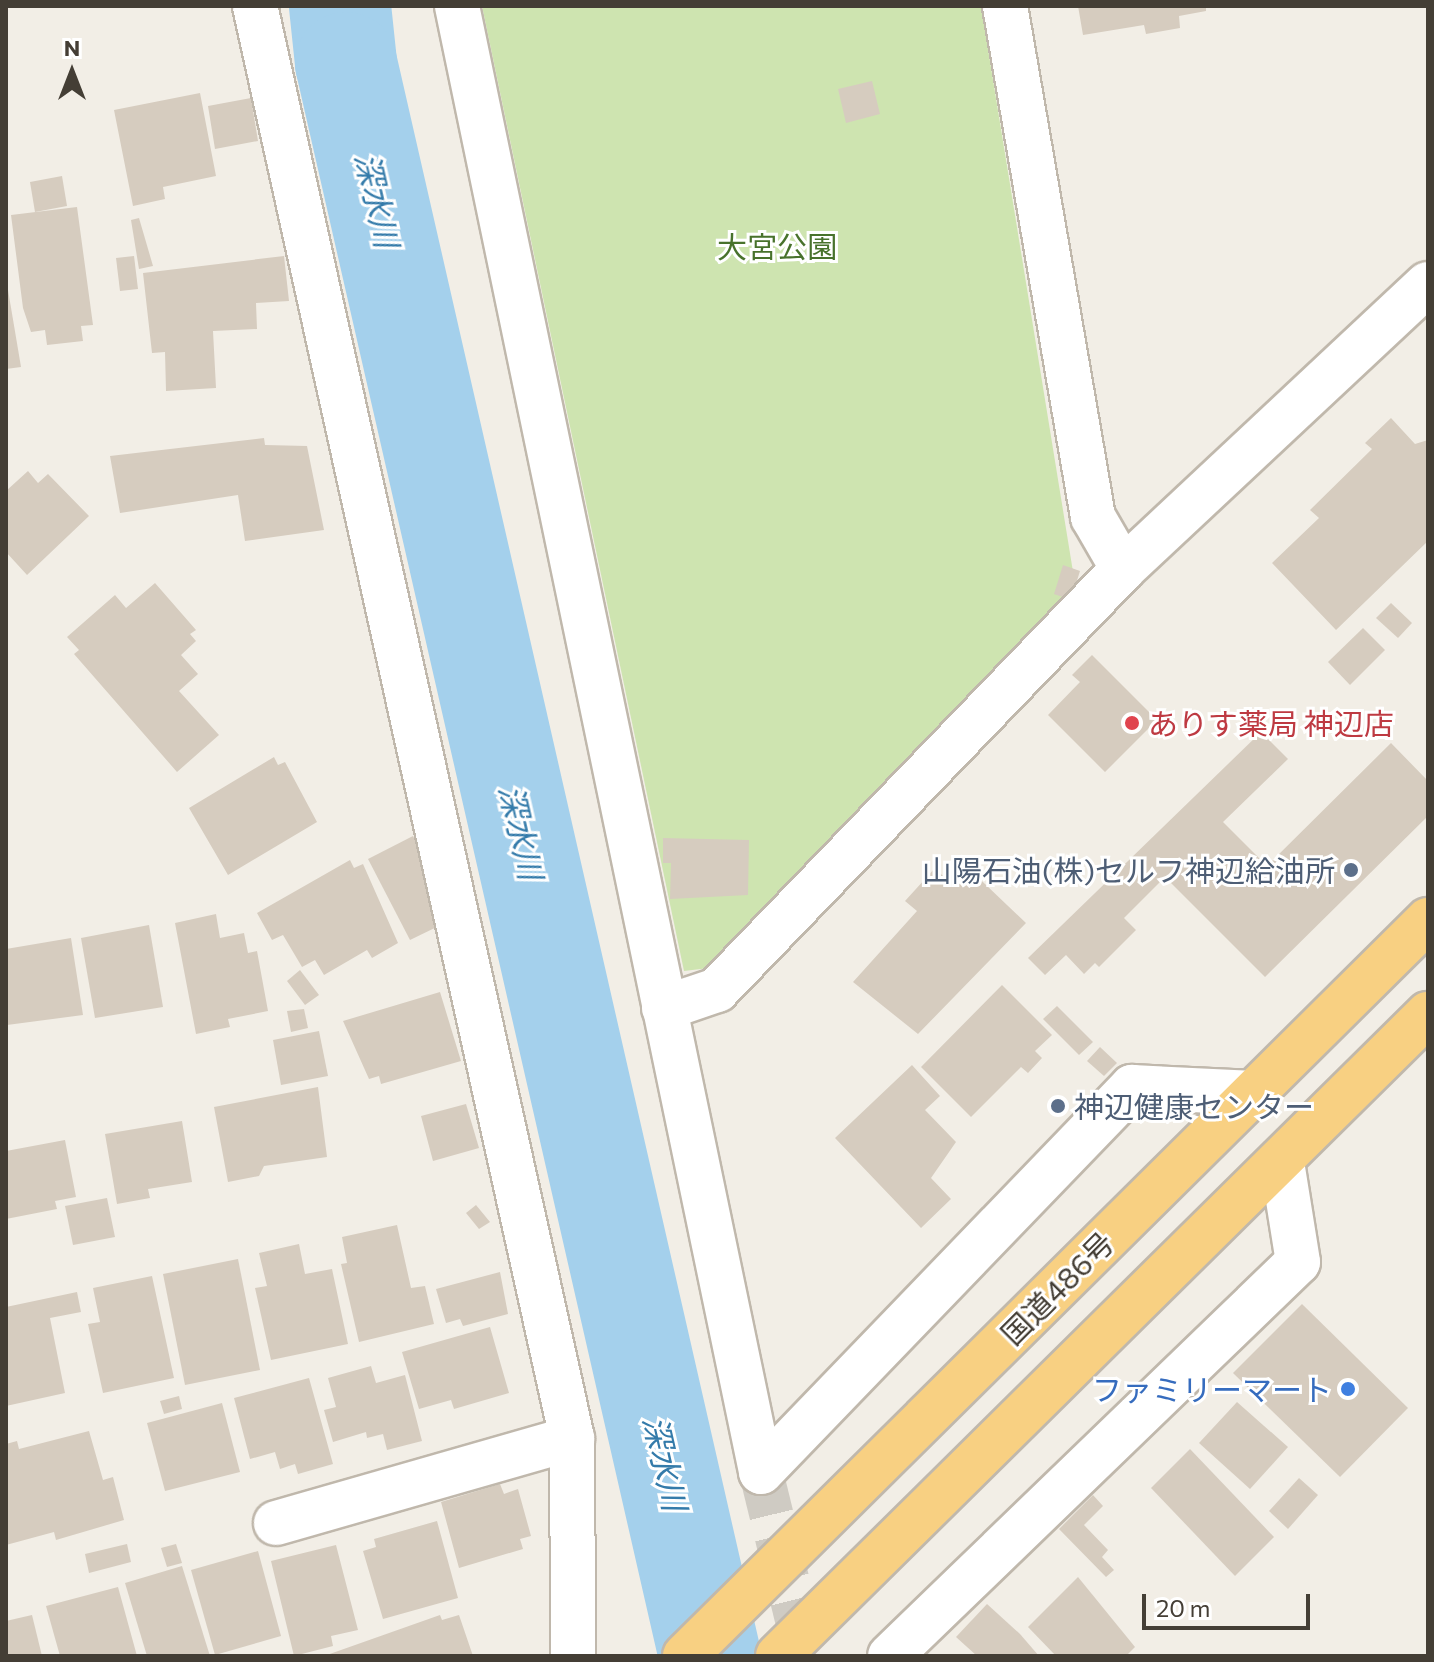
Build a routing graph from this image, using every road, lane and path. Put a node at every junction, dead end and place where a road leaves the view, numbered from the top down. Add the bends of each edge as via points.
1 (255, 6) edge
2 (457, 6) edge
3 (1005, 6) edge
4 (1428, 284) edge
5 (1123, 569) junction
6 (1428, 920) edge
7 (664, 1008) junction
8 (1428, 1014) edge
9 (1254, 1093) junction
10 (1282, 1162) junction
11 (572, 1438) junction
12 (276, 1523) dead end
13 (573, 1656) edge
14 (685, 1656) edge
15 (778, 1656) edge
16 (890, 1656) edge

1 - 11 street via 305,255
2 - 7 street
3 - 5 street via 1093,517
4 - 5 street
5 - 7 street via 717,990
6 - 9 highway, 国道486号
7 - 9 street via 761,1472 1132,1087
8 - 10 highway
9 - 14 highway, 国道486号
10 - 15 highway
10 - 16 street via 1298,1262
11 - 12 street
11 - 13 street

